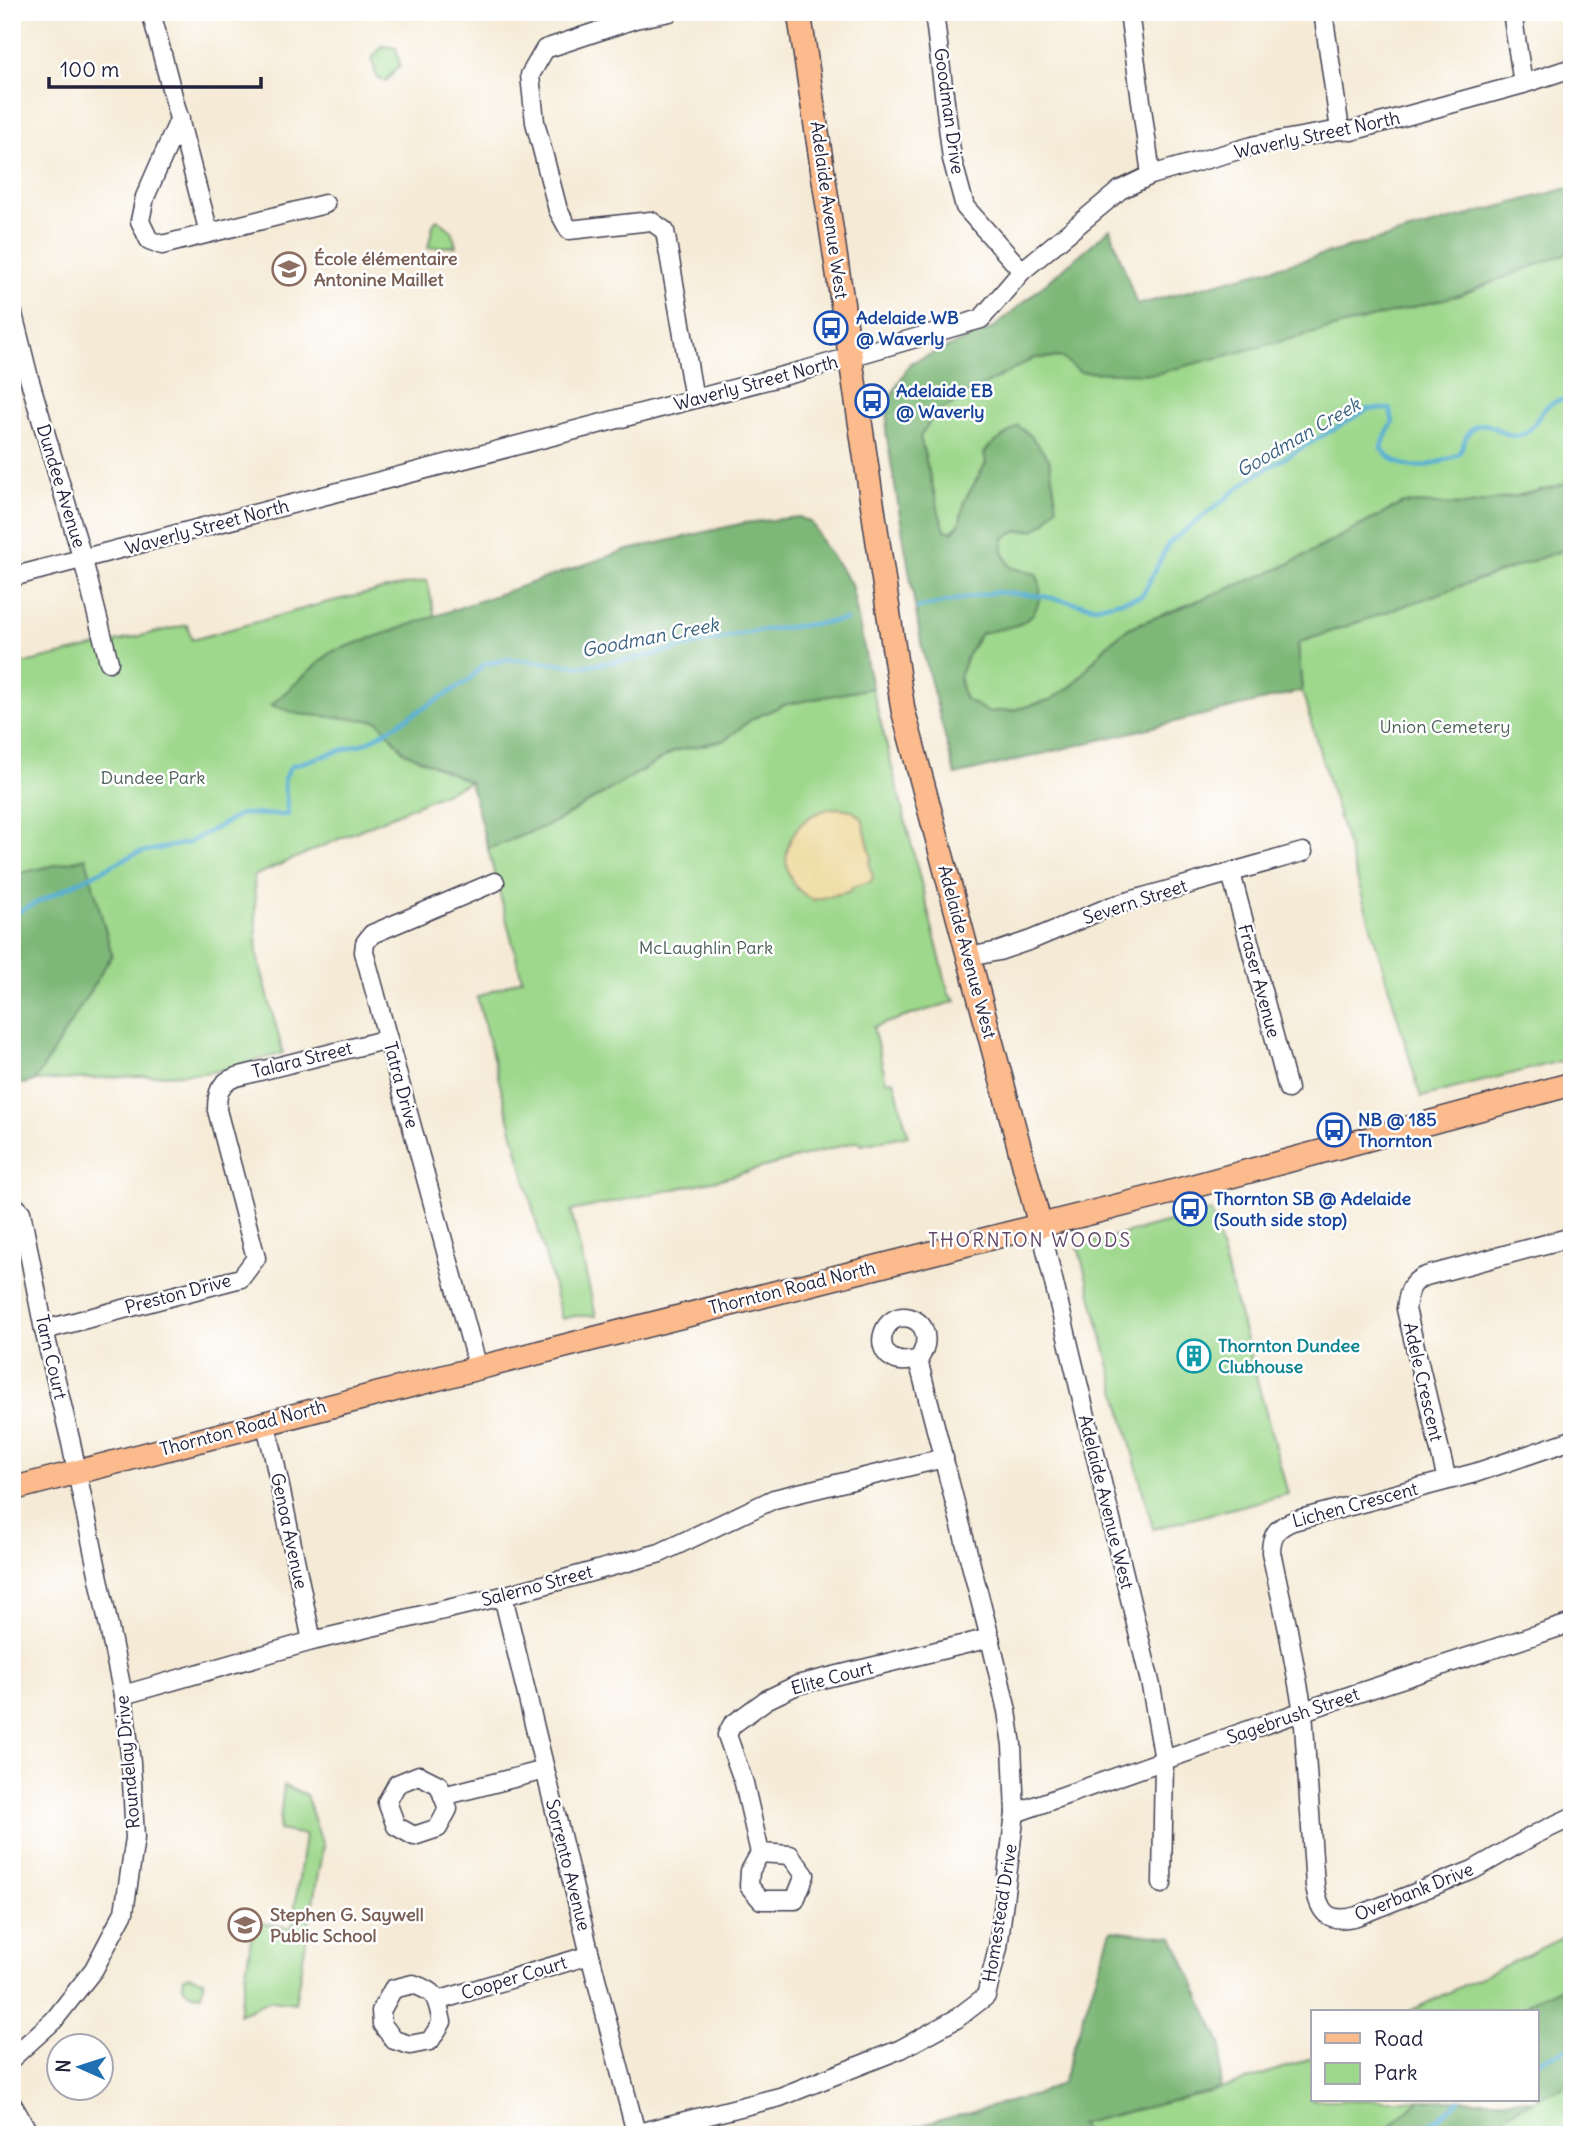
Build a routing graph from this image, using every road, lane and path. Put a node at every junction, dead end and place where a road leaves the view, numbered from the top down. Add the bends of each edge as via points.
1 (151, 12) edge
2 (670, 12) edge
3 (799, 12) edge
4 (934, 12) edge
5 (1129, 12) edge
6 (1322, 12) edge
7 (1512, 12) edge
8 (1572, 68) edge
9 (1523, 84) junction
10 (180, 118) junction
11 (1340, 130) junction
12 (1151, 175) junction
13 (325, 204) dead end
14 (209, 233) junction
15 (1022, 271) junction
16 (12, 310) edge
17 (851, 358) junction
18 (21, 381) edge
19 (694, 399) junction
20 (83, 560) junction
21 (12, 577) edge
22 (109, 662) dead end
23 (1303, 852) dead end
24 (1231, 873) junction
25 (495, 883) dead end
26 (969, 957) junction
27 (388, 1039) junction
28 (1572, 1084) edge
29 (220, 1088) joint
30 (1287, 1089) dead end
31 (12, 1203) edge
32 (1040, 1224) junction
33 (1572, 1237) edge
34 (44, 1330) junction
35 (918, 1360) dead end
36 (478, 1368) junction
37 (265, 1422) junction
38 (1572, 1440) edge
39 (944, 1458) junction
40 (77, 1472) junction
41 (1447, 1480) junction
42 (12, 1489) edge
43 (503, 1596) junction
44 (1572, 1623) edge
45 (990, 1638) junction
46 (312, 1641) junction
47 (123, 1695) junction
48 (1303, 1712) junction
49 (1164, 1760) junction
50 (545, 1770) junction
51 (443, 1796) dead end
52 (1015, 1813) junction
53 (1572, 1817) edge
54 (760, 1853) dead end
55 (1162, 1884) dead end
56 (590, 1955) junction
57 (437, 2001) dead end
58 (12, 2058) edge
59 (12, 2104) edge
60 (633, 2134) edge
61 (30, 2135) edge

1 - 10 street
2 - 19 street via 545,48 530,75 535,122 558,209 569,230 651,221 665,231
3 - 17 main road, Adelaide Avenue West
4 - 15 street, Goodman Drive via 952,159 965,207
5 - 12 street
6 - 11 street
7 - 9 street
8 - 9 street, Waverly Street North
9 - 11 street, Waverly Street North via 1351,131
10 - 14 street
10 - 14 street via 145,197 140,221 149,240 162,245
11 - 12 street, Waverly Street North via 1256,145
12 - 15 street, Waverly Street North via 1120,190
13 - 14 street
15 - 17 street, Waverly Street North via 981,319
16 - 18 street, Dundee Avenue
17 - 19 street, Waverly Street North
17 - 26 main road, Adelaide Avenue West via 903,709
18 - 20 street, Dundee Avenue
19 - 20 street, Waverly Street North
20 - 21 street, Waverly Street North
20 - 22 street, Dundee Avenue
23 - 24 street, Severn Street
24 - 26 street, Severn Street via 1112,906 1031,940
24 - 30 street, Fraser Avenue
25 - 27 street, Tatra Drive via 368,937 364,952
26 - 32 main road, Adelaide Avenue West
27 - 29 street, Talara Street via 236,1077
27 - 36 street, Tatra Drive
28 - 32 main road, Thornton Road North
29 - 34 street, Preston Drive via 217,1110 256,1258 241,1278
31 - 34 street, Tarn Court via 21,1212
32 - 36 main road, Thornton Road North
32 - 49 street, Adelaide Avenue West via 1151,1686
33 - 41 street, Adele Crescent via 1418,1278 1409,1290 1406,1308
34 - 40 street, Tarn Court
35 - 39 street, Homestead Drive
36 - 37 main road, Thornton Road North
37 - 40 main road, Thornton Road North
37 - 46 street, Genoa Avenue
38 - 41 street, Lichen Crescent
39 - 43 street, Salerno Street via 774,1499 660,1553
39 - 45 street, Homestead Drive
40 - 42 main road, Thornton Road North
40 - 47 street, Roundelay Drive
41 - 48 street, Lichen Crescent via 1293,1521 1275,1531 1271,1552
43 - 46 street, Salerno Street
43 - 50 street, Sorrento Avenue
44 - 48 street, Sagebrush Street
45 - 52 street, Homestead Drive via 1012,1745
45 - 54 street, Elite Court via 797,1685 732,1725 727,1735
46 - 47 street, Salerno Street
47 - 58 street, Roundelay Drive via 135,1838 124,1912 94,1969 54,2020
48 - 49 street, Sagebrush Street
48 - 53 street, Overbank Drive via 1317,1902 1332,1917 1357,1916 1474,1870
49 - 52 street, Sagebrush Street
49 - 55 street, Adelaide Avenue West
50 - 51 street
50 - 56 street, Sorrento Avenue
52 - 60 street, Homestead Drive via 998,1948 986,1996 956,2019 901,2049 780,2097
56 - 57 street, Cooper Court
56 - 60 street, Sorrento Avenue
59 - 61 street

